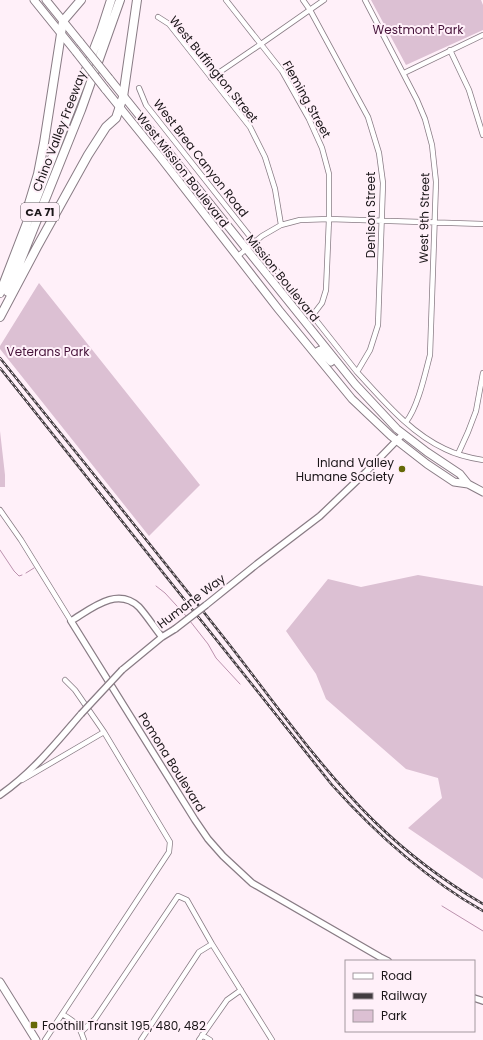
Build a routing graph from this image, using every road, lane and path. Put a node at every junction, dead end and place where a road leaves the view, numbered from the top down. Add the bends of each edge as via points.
1 (34, 0) edge
2 (46, 0) edge
3 (81, 0) edge
4 (111, 0) edge
5 (120, 0) edge
6 (137, 0) edge
7 (226, 0) edge
8 (303, 0) edge
9 (324, 0) edge
10 (365, 0) edge
11 (310, 10) junction
12 (158, 17) dead end
13 (63, 21) junction
14 (61, 34) junction
15 (483, 35) edge
16 (262, 44) junction
17 (450, 50) junction
18 (404, 73) junction
19 (211, 78) junction
20 (139, 88) dead end
21 (123, 97) junction
22 (120, 108) junction
23 (483, 135) edge
24 (329, 219) junction
25 (382, 221) junction
26 (435, 222) junction
27 (483, 224) edge
28 (280, 225) junction
29 (21, 235) junction
30 (254, 242) junction
31 (246, 249) junction
32 (238, 256) junction
33 (0, 293) edge
34 (0, 314) edge
35 (312, 316) junction
36 (0, 317) edge
37 (315, 353) junction
38 (338, 365) junction
39 (357, 372) junction
40 (483, 373) edge
41 (406, 422) junction
42 (403, 434) junction
43 (397, 441) junction
44 (458, 454) junction
45 (483, 460) edge
46 (468, 484) junction
47 (483, 492) edge
48 (0, 510) edge
49 (71, 621) junction
50 (162, 637) junction
51 (65, 680) dead end
52 (104, 732) junction
53 (17, 783) junction
54 (0, 795) edge
55 (212, 944) junction
56 (379, 959) edge
57 (0, 982) edge
58 (241, 990) junction
59 (62, 1014) junction
60 (81, 1032) junction
61 (202, 1035) junction
62 (36, 1040) edge
63 (45, 1040) edge
64 (84, 1040) edge
65 (140, 1040) edge
66 (200, 1040) edge
67 (210, 1040) edge
68 (272, 1040) edge

1 - 14 main road, West Mission Boulevard
2 - 13 main road, Mission Boulevard
3 - 13 highway
4 - 29 highway, Chino Valley Freeway / CA 71
5 - 34 highway, Chino Valley Freeway / CA 71 via 81,110
6 - 21 highway
7 - 16 street, Fleming Street
8 - 11 street, Denison Street
9 - 11 street
10 - 18 street, West 9th Street
11 - 16 street
11 - 25 street, Denison Street via 368,117 379,152 383,183
12 - 19 street, West Buffington Street via 169,24
13 - 14 highway
13 - 21 main road, Mission Boulevard, bridge
14 - 22 main road, West Mission Boulevard, bridge
14 - 29 highway via 38,174
15 - 17 street
16 - 19 street
16 - 24 street, Fleming Street via 282,71 322,148 329,174
17 - 18 street
17 - 23 street via 469,90
18 - 26 street, West 9th Street via 425,120 432,145 436,182
19 - 28 street, West Buffington Street via 250,128 265,157 275,189
20 - 30 street, West Brea Canyon Road via 146,105
21 - 22 highway
21 - 31 main road, Mission Boulevard
22 - 32 main road, West Mission Boulevard
22 - 36 highway via 116,118 106,127 88,156
24 - 25 street
24 - 28 street via 300,220
24 - 35 street, Fleming Street via 326,290 322,303
25 - 26 street
25 - 39 street, Denison Street via 378,325 370,350
26 - 27 street
26 - 41 street, West 9th Street via 430,355 424,381
28 - 30 street
29 - 33 highway, Chino Valley Freeway / CA 71
30 - 31 street
30 - 35 street, West Brea Canyon Road
31 - 32 street
31 - 38 main road, Mission Boulevard
32 - 37 main road, West Mission Boulevard
35 - 39 street, West Brea Canyon Road
37 - 38 main road via 320,350 331,362
37 - 43 main road, West Mission Boulevard via 352,399
38 - 42 main road, Mission Boulevard
39 - 41 street, West Brea Canyon Road
40 - 44 street via 476,411
41 - 44 street, West Brea Canyon Road via 444,449
42 - 43 street, Humane Way
42 - 46 main road, Mission Boulevard via 460,474
43 - 46 main road via 454,482
43 - 50 street, Humane Way, bridge via 320,516
44 - 45 street, West Brea Canyon Road
46 - 47 main road
48 - 49 street, Pomona Boulevard
49 - 50 street via 106,601 123,598 139,608
49 - 56 street, Pomona Boulevard via 195,820 222,856 252,883
50 - 53 street, Humane Way, bridge via 122,670 37,765
51 - 52 street
52 - 53 street
52 - 59 street via 170,842 169,852
53 - 54 street, Humane Way
55 - 58 street
55 - 60 street via 187,900 178,896 95,1019
55 - 65 street via 199,952
57 - 62 main road
58 - 61 street via 227,1000
58 - 68 street
59 - 60 street via 75,1021
59 - 63 street
60 - 64 street
61 - 66 street
61 - 67 street

